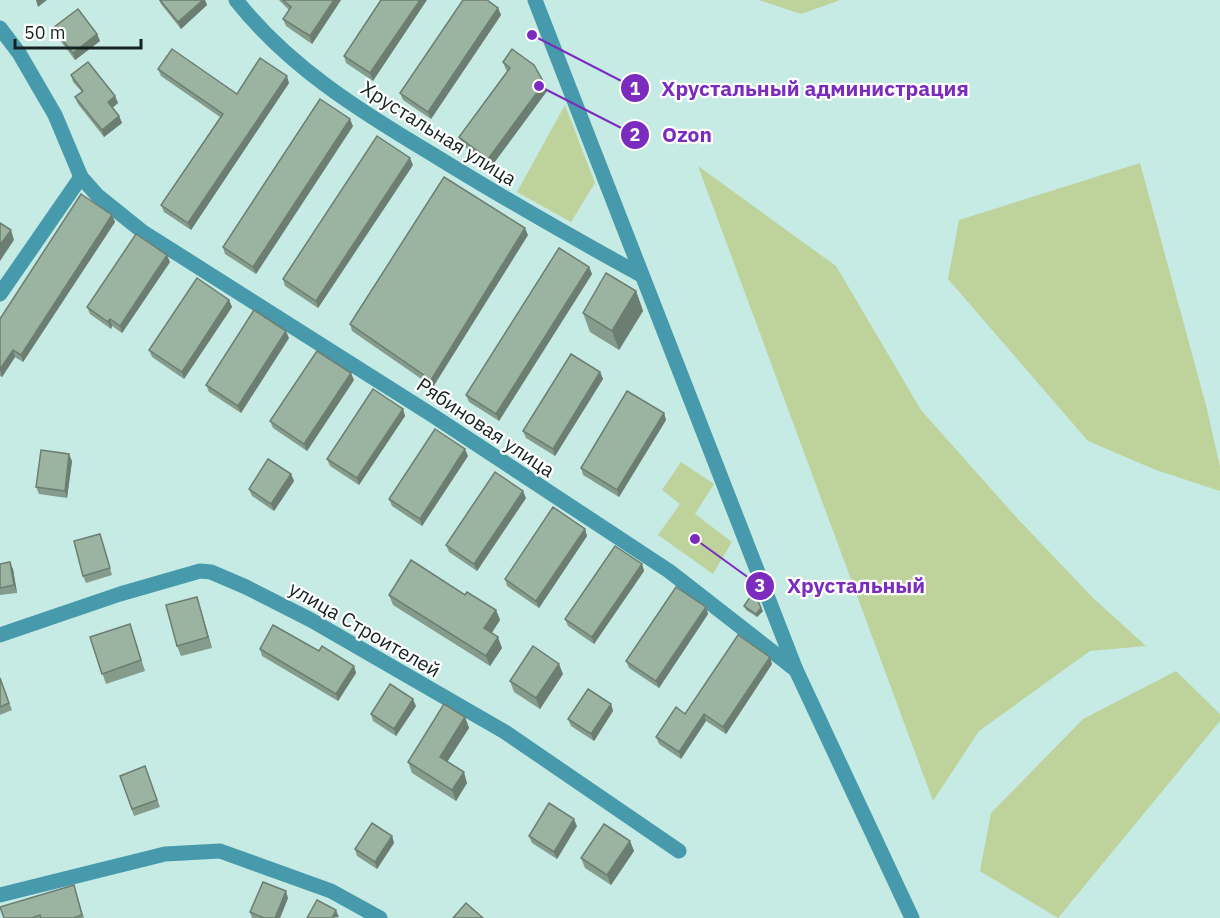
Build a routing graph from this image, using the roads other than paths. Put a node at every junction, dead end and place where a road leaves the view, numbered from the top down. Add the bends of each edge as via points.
1 (236, 0) edge
2 (535, 0) edge
3 (0, 28) edge
4 (81, 177) junction
5 (640, 275) junction
6 (0, 294) edge
7 (0, 635) edge
8 (796, 670) junction
9 (679, 851) dead end
10 (0, 895) edge
11 (380, 918) edge
12 (912, 918) edge

1 - 5 street, Хрустальная улица via 281,50 346,100 514,205
2 - 5 street
3 - 4 street via 55,115
4 - 6 street
4 - 8 street, Рябиновая улица via 143,232 669,571
5 - 8 street
7 - 9 street, улица Строителей via 120,594 200,571 211,572 311,620 505,732
8 - 12 street
10 - 11 street via 165,854 220,851 331,891

